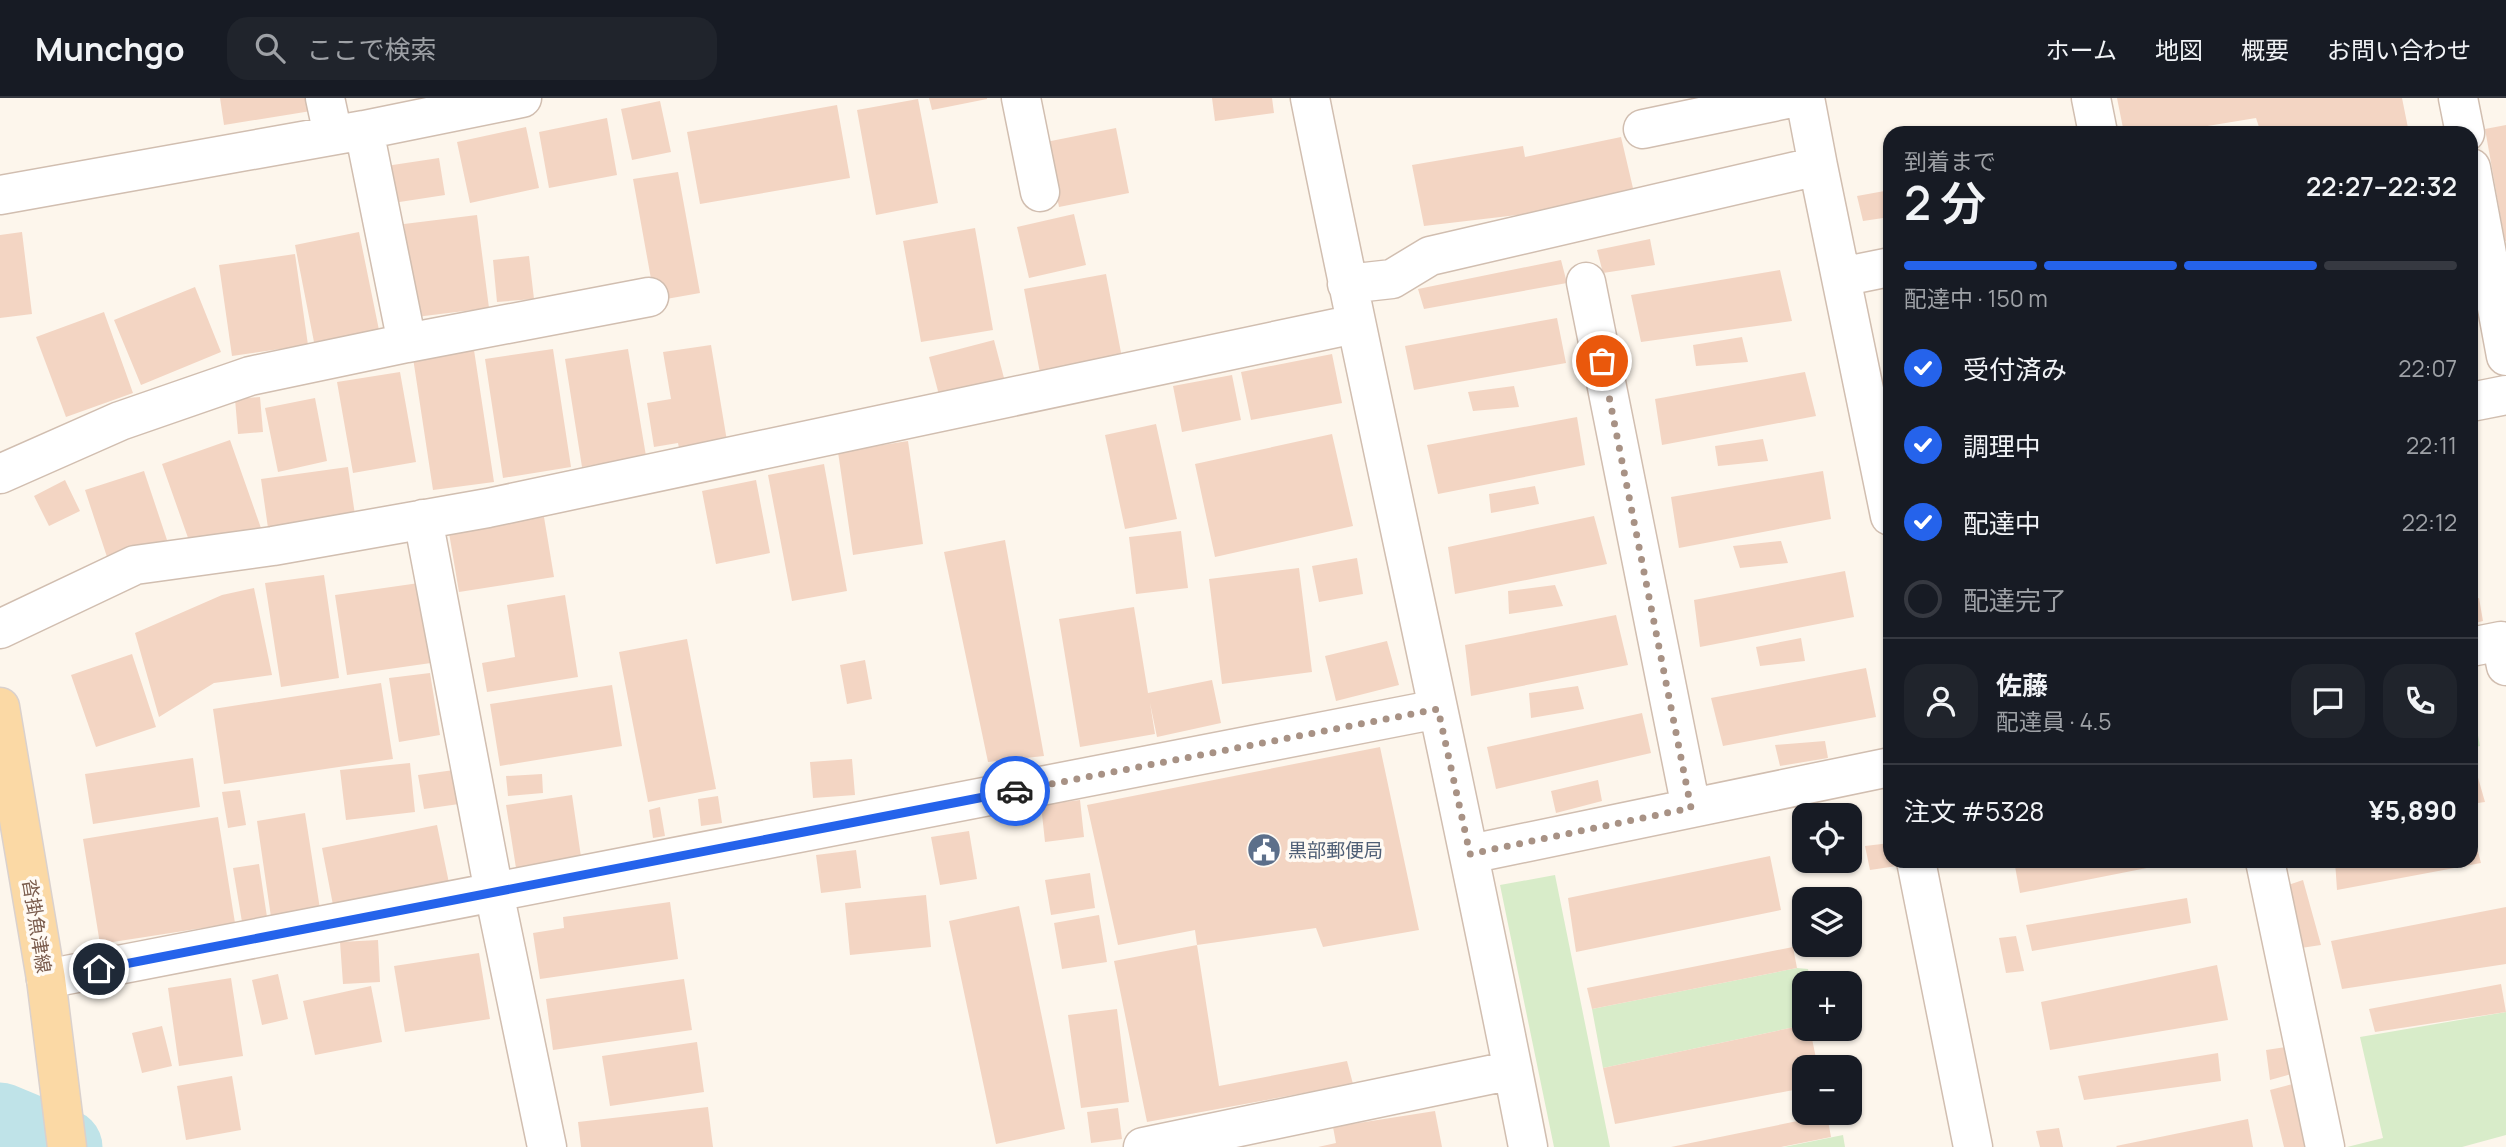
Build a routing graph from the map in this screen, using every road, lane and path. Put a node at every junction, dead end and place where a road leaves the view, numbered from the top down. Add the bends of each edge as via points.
1 (326, 98) edge
2 (522, 98) edge
3 (1021, 98) edge
4 (1310, 98) edge
5 (1792, 98) edge
6 (1805, 98) edge
7 (2091, 98) edge
8 (2458, 98) edge
9 (2097, 126) edge
10 (2464, 126) edge
11 (1643, 129) dead end
12 (349, 133) junction
13 (1818, 166) junction
14 (1040, 192) dead end
15 (0, 195) edge
16 (2478, 206) edge
17 (1883, 268) edge
18 (1841, 277) junction
19 (1586, 282) dead end
20 (1347, 284) junction
21 (649, 296) dead end
22 (1355, 324) junction
23 (407, 342) junction
24 (2506, 356) edge
25 (2506, 395) edge
26 (2478, 401) edge
27 (0, 474) edge
28 (1883, 482) edge
29 (423, 519) junction
30 (0, 629) edge
31 (2478, 646) edge
32 (2506, 666) edge
33 (0, 707) edge
34 (1438, 709) junction
35 (1883, 768) edge
36 (1691, 808) junction
37 (1470, 854) junction
38 (1917, 868) edge
39 (2266, 868) edge
40 (494, 892) junction
41 (46, 979) junction
42 (1513, 1070) junction
43 (67, 1147) edge
44 (547, 1147) edge
45 (1143, 1147) edge
46 (1528, 1147) edge
47 (1973, 1147) edge
48 (2325, 1147) edge

1 - 12 street
2 - 12 street
3 - 14 street
4 - 20 street
5 - 11 street
6 - 13 street
7 - 9 street
8 - 10 street
12 - 15 street
12 - 23 street
13 - 18 street
13 - 20 street via 1430,256 1392,279
16 - 24 street
17 - 18 street
18 - 28 street
19 - 36 street
20 - 22 street
21 - 23 street
22 - 29 street
22 - 34 street
23 - 27 street via 250,376 120,421
25 - 26 street
29 - 30 street via 135,565
29 - 40 street
31 - 32 street via 2501,641
33 - 41 main road, 沓掛魚津線
34 - 37 street
34 - 40 street
35 - 36 street
36 - 37 street
37 - 42 street
38 - 47 street
39 - 48 street
40 - 41 street
40 - 44 street
41 - 43 main road, 沓掛魚津線
42 - 45 street
42 - 46 street

